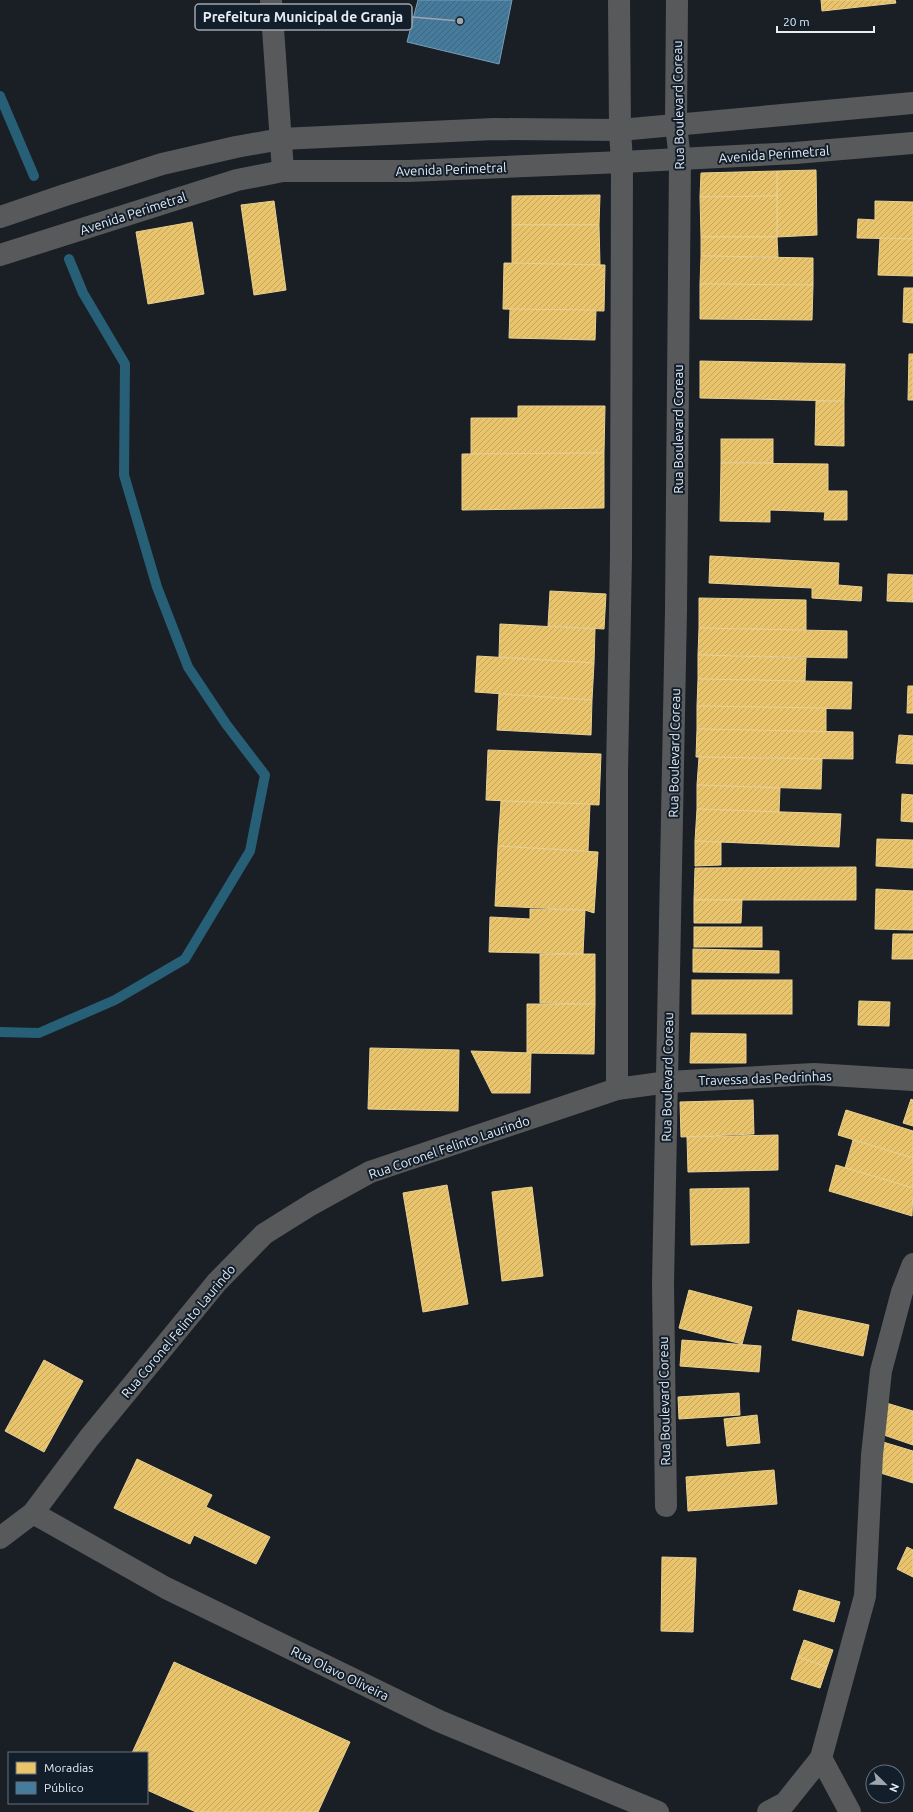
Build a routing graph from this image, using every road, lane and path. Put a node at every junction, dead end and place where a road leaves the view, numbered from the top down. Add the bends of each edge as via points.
1 (271, 0) edge
2 (619, 0) edge
3 (677, 0) edge
4 (913, 103) edge
5 (676, 125) junction
6 (620, 130) junction
7 (281, 139) junction
8 (913, 143) edge
9 (680, 160) junction
10 (622, 162) junction
11 (283, 171) junction
12 (0, 217) edge
13 (0, 255) edge
14 (912, 1076) edge
15 (668, 1082) junction
16 (617, 1089) junction
17 (913, 1264) edge
18 (666, 1506) dead end
19 (33, 1513) junction
20 (0, 1538) edge
21 (821, 1758) junction
22 (613, 1802) edge
23 (658, 1812) edge
24 (768, 1812) edge
25 (850, 1812) edge

1 - 7 street
2 - 6 street
3 - 5 street, Rua Boulevard Coreau
4 - 5 street
5 - 6 street
5 - 9 street, Rua Boulevard Coreau
6 - 7 street via 494,129
6 - 10 street
7 - 11 street
7 - 12 street via 162,164
8 - 9 street, Avenida Perimetral
9 - 10 street, Avenida Perimetral
9 - 15 street, Rua Boulevard Coreau
10 - 11 street, Avenida Perimetral via 409,171
10 - 16 street
11 - 13 street, Avenida Perimetral via 216,187
14 - 15 street, Travessa das Pedrinhas via 814,1074
15 - 16 street, Travessa das Pedrinhas
15 - 18 street, Rua Boulevard Coreau via 663,1284
16 - 19 street, Rua Coronel Felinto Laurindo via 370,1172 264,1234 217,1282 89,1438
17 - 21 street via 902,1292 881,1371 872,1455 865,1596
19 - 20 street, Rua Coronel Felinto Laurindo
19 - 22 street, Rua Olavo Oliveira via 166,1588 438,1721
21 - 24 street via 785,1803
21 - 25 street
22 - 23 street, Rua Olavo Oliveira

